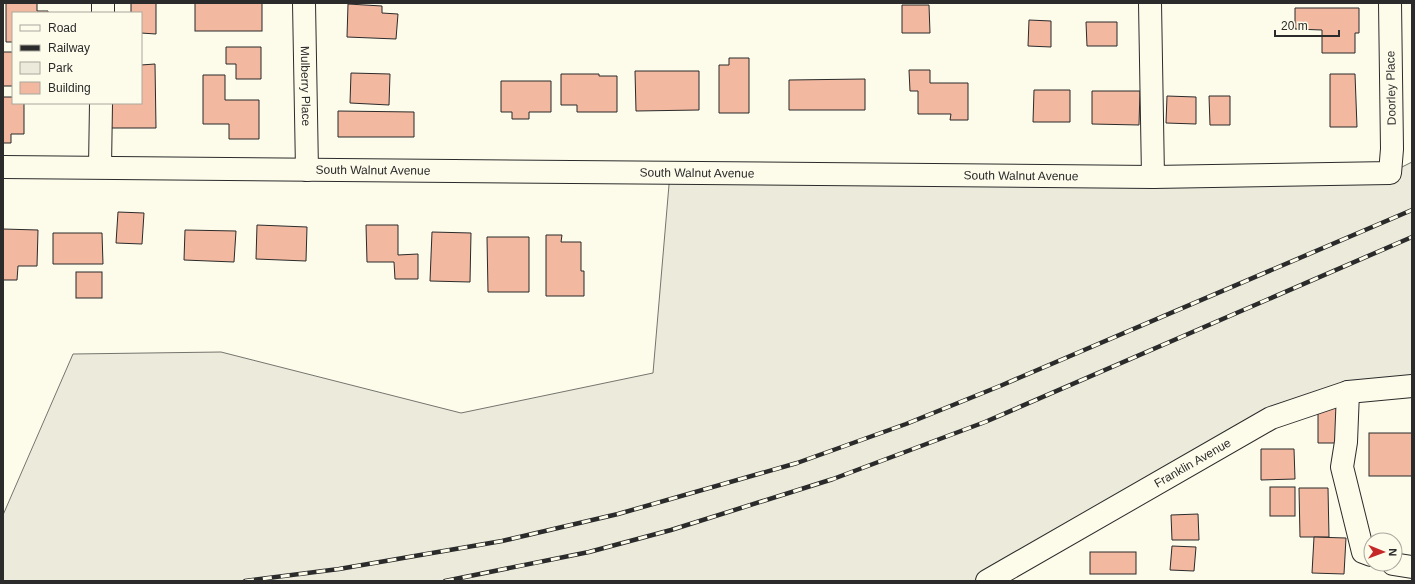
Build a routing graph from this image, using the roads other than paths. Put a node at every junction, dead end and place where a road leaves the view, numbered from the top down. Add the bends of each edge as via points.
1 (304, 3) edge
2 (1150, 3) edge
3 (1390, 3) edge
4 (101, 104) edge
5 (3, 167) edge
6 (100, 167) junction
7 (307, 170) junction
8 (1390, 173) joint
9 (1153, 177) junction
10 (1412, 386) edge
11 (1348, 392) junction
12 (1363, 552) edge
13 (987, 581) edge

1 - 7 street, Mulberry Place
2 - 9 street
3 - 8 street, Doorley Place
4 - 6 street
5 - 6 street, South Walnut Avenue
6 - 7 street, South Walnut Avenue
7 - 9 street, South Walnut Avenue
8 - 9 street, South Walnut Avenue
10 - 11 street, Franklin Avenue
11 - 12 street via 1342,467
11 - 13 street, Franklin Avenue via 1271,418

